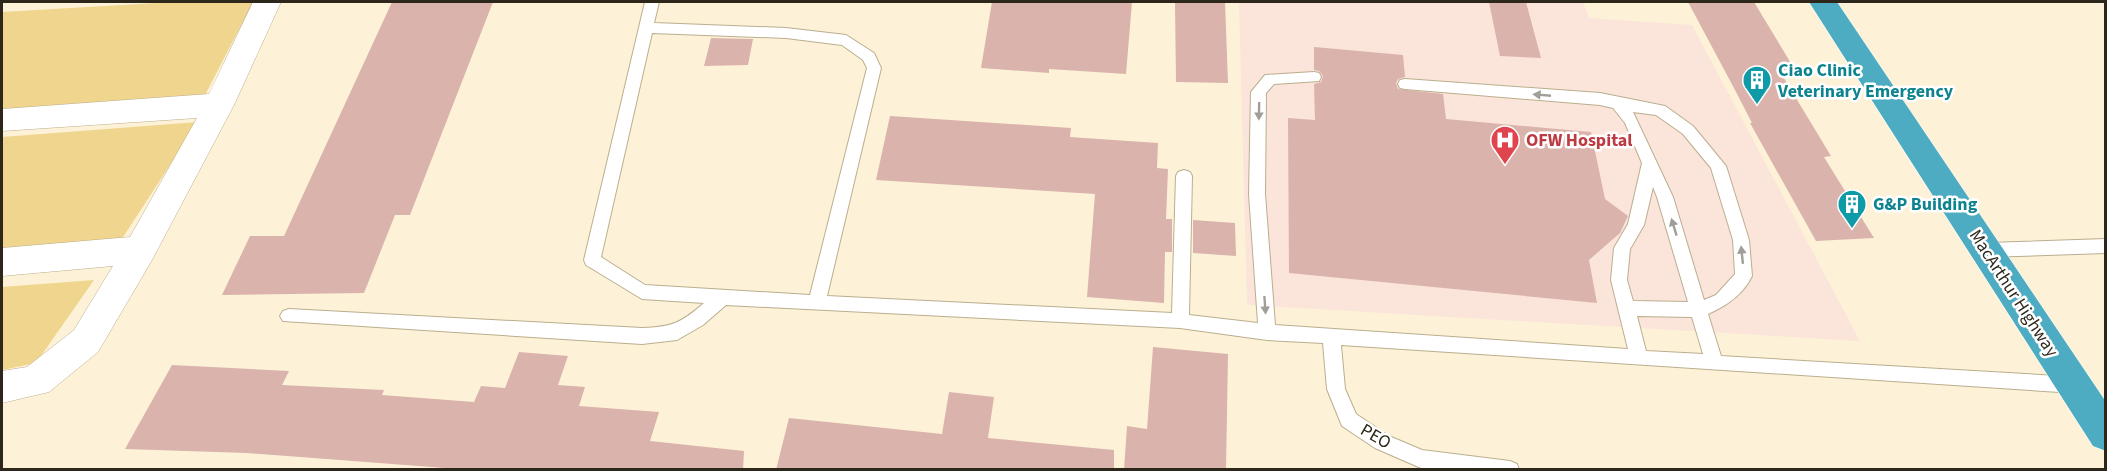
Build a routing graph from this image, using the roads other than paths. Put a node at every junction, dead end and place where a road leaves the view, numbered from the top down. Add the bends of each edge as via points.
1 (267, 2) edge
2 (652, 2) edge
3 (1823, 2) edge
4 (646, 28) junction
5 (1314, 77) dead end
6 (1406, 84) dead end
7 (1618, 104) junction
8 (219, 105) junction
9 (2, 120) edge
10 (1650, 163) junction
11 (1184, 176) dead end
12 (2106, 246) edge
13 (140, 250) junction
14 (1986, 250) junction
15 (2, 262) edge
16 (723, 297) junction
17 (817, 303) junction
18 (1627, 308) junction
19 (1698, 310) junction
20 (289, 316) dead end
21 (1180, 321) junction
22 (1267, 332) junction
23 (1331, 336) junction
24 (1639, 358) junction
25 (1714, 363) junction
26 (2075, 386) junction
27 (2, 387) edge
28 (2106, 434) edge
29 (1510, 470) edge

1 - 8 street
2 - 4 lane
3 - 14 highway, MacArthur Highway
4 - 16 lane via 592,260 642,292
4 - 17 lane via 786,33 846,40 869,57 874,68
5 -> 22 lane via 1270,79 1259,92 1257,194
7 -> 6 lane via 1600,99
7 - 10 lane via 1631,120
19 -> 7 lane via 1722,300 1744,276 1741,240 1718,166 1688,130 1660,110
8 - 9 street
8 - 13 street
10 - 18 lane via 1636,225 1622,248 1619,280
19 -> 10 lane via 1665,197
11 - 21 lane
12 - 14 lane
13 - 15 street
13 - 27 street via 86,341 36,381
14 - 26 highway, MacArthur Highway
16 - 17 lane
16 - 20 lane via 697,320 671,335 652,336
17 - 21 lane
18 - 19 lane
18 - 24 lane
19 - 25 lane
21 - 22 lane
22 - 23 lane
23 - 24 lane
23 - 29 lane, PEO via 1336,389 1349,420 1382,442 1421,459
24 - 25 lane
25 - 26 lane
26 - 28 highway, MacArthur Highway

